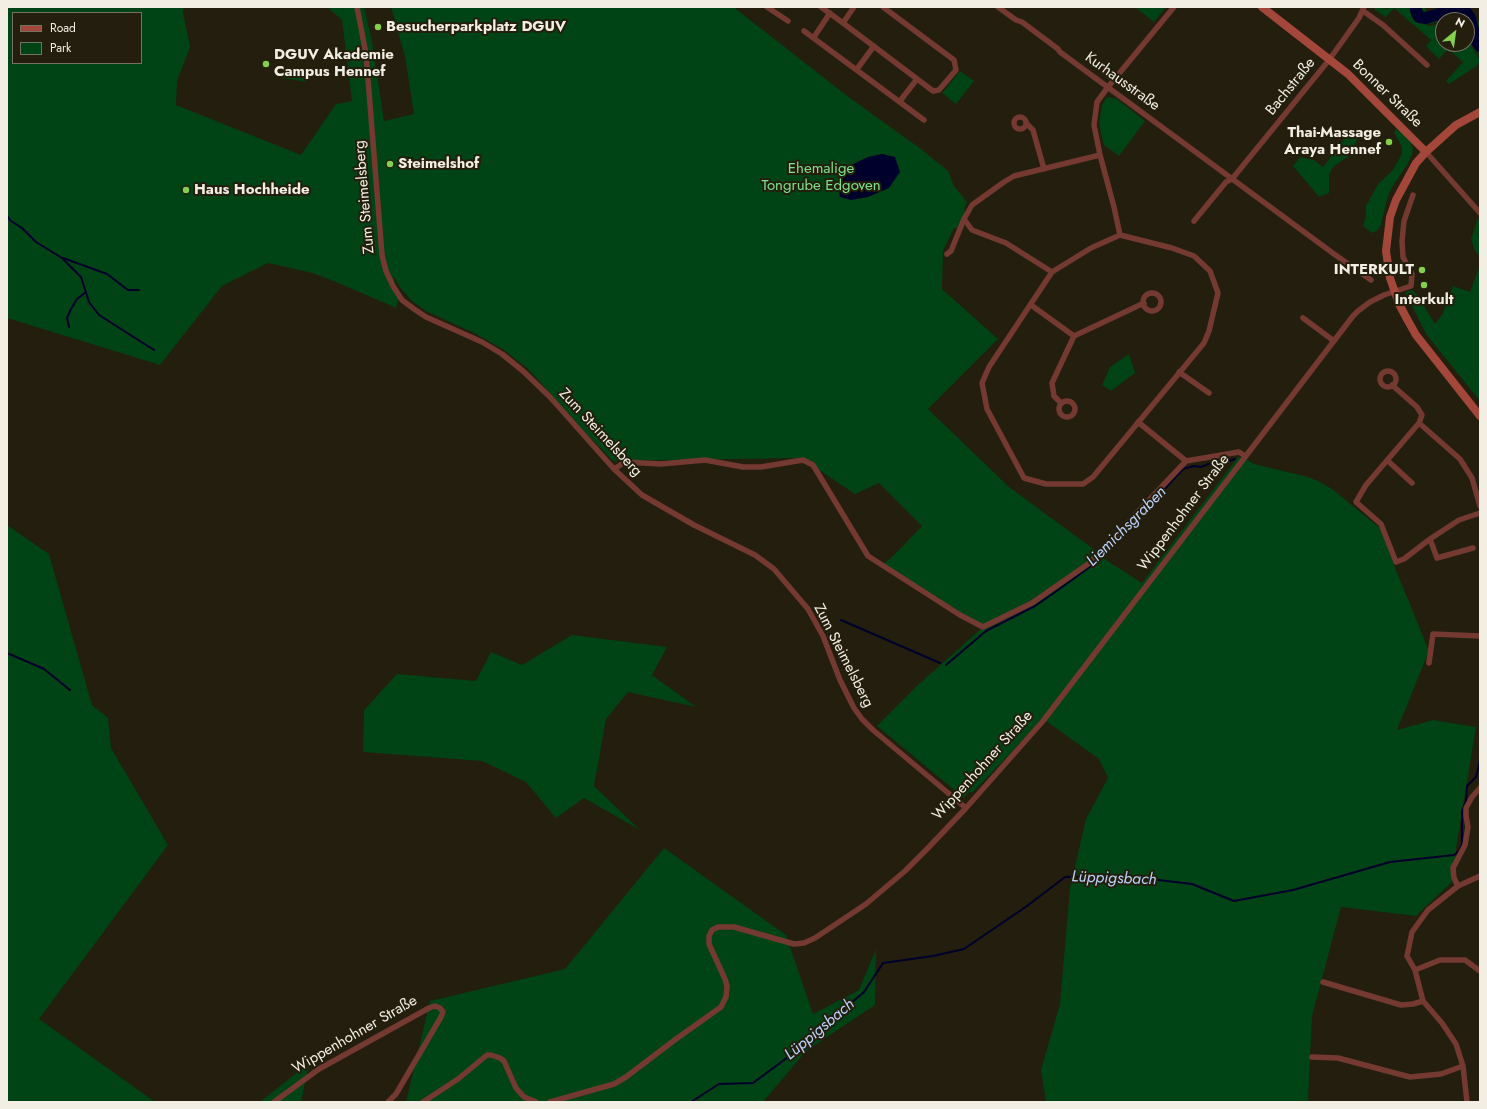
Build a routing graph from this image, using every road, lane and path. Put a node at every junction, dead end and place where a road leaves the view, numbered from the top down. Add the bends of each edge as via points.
1 (357, 7) edge
2 (768, 7) edge
3 (821, 7) edge
4 (854, 7) edge
5 (883, 7) edge
6 (998, 7) edge
7 (1174, 7) edge
8 (1262, 7) edge
9 (1363, 9) edge
10 (830, 13) junction
11 (788, 21) dead end
12 (843, 23) junction
13 (804, 31) dead end
14 (814, 37) junction
15 (874, 46) junction
16 (1329, 60) junction
17 (1427, 65) dead end
18 (857, 69) junction
19 (918, 79) junction
20 (1108, 87) junction
21 (900, 101) junction
22 (1480, 112) edge
23 (924, 120) dead end
24 (1026, 123) junction
25 (1426, 152) junction
26 (1100, 155) junction
27 (1044, 169) junction
28 (1232, 179) junction
29 (1413, 195) dead end
30 (1480, 213) edge
31 (964, 219) junction
32 (1194, 221) dead end
33 (1120, 235) junction
34 (947, 254) dead end
35 (1052, 272) junction
36 (1371, 280) dead end
37 (1394, 292) junction
38 (1144, 303) dead end
39 (1031, 305) junction
40 (1303, 318) dead end
41 (1074, 336) junction
42 (1334, 341) junction
43 (1179, 372) junction
44 (1392, 385) dead end
45 (1210, 393) dead end
46 (1061, 403) dead end
47 (1480, 416) edge
48 (1138, 422) junction
49 (1419, 423) junction
50 (1245, 456) junction
51 (1186, 461) junction
52 (1388, 461) junction
53 (614, 469) junction
54 (1412, 482) dead end
55 (1480, 506) edge
56 (1480, 513) edge
57 (1430, 539) junction
58 (1473, 548) dead end
59 (1480, 636) edge
60 (1429, 662) dead end
61 (1480, 788) edge
62 (966, 808) junction
63 (1480, 876) edge
64 (1458, 886) junction
65 (1415, 970) junction
66 (1480, 971) edge
67 (1323, 982) dead end
68 (1423, 1001) junction
69 (1312, 1057) dead end
70 (1463, 1066) junction
71 (274, 1102) edge
72 (388, 1102) edge
73 (423, 1102) edge
74 (536, 1102) edge
75 (550, 1102) edge
76 (1468, 1102) edge

1 - 53 street, Zum Steimelsberg via 366,54 382,255 393,286 402,300 426,317 482,342 523,371 550,397
2 - 11 street
3 - 10 street
4 - 12 street
5 - 19 street via 954,60 956,70 939,90 933,91
6 - 20 street, Kurhausstraße
7 - 20 street
8 - 16 main road, Bonner Straße
9 - 16 street, Bachstraße
9 - 17 street
10 - 12 street
10 - 14 street
12 - 15 street
13 - 14 street
14 - 18 street
15 - 18 street
15 - 19 street
16 - 25 main road, Bonner Straße via 1359,84
16 - 28 street, Bachstraße
18 - 21 street
19 - 21 street
20 - 26 street via 1097,102 1094,125
20 - 28 street, Kurhausstraße
21 - 23 street
22 - 25 main road via 1456,125
24 - 24 street via 1023,128 1017,128 1014,118 1022,117
24 - 27 street via 1033,130
25 - 30 street, Bonner Straße
25 - 37 main road via 1416,163 1402,187 1390,217 1386,252
26 - 27 street
26 - 33 street
27 - 31 street via 1014,176 1004,182 972,205
28 - 32 street via 1226,182
28 - 36 street, Kurhausstraße
29 - 37 street, Wippenhohner Straße via 1404,220 1402,241 1403,257 1412,274 1412,283
31 - 34 street via 951,251
31 - 35 street via 972,230 1006,243
33 - 35 street via 1091,248
33 - 43 street via 1194,256 1210,271 1218,293 1210,331 1204,343
35 - 39 street
37 - 42 street, Wippenhohner Straße via 1370,302 1358,311
37 - 47 main road via 1416,335
38 - 41 street
39 - 41 street
39 - 48 street via 989,367 982,383 987,410 1024,478 1046,484 1083,484 1093,476
40 - 42 street
41 - 46 street via 1052,383 1054,396
42 - 50 street, Wippenhohner Straße
43 - 45 street
43 - 48 street
44 - 49 street via 1417,407 1422,415
48 - 51 street
49 - 52 street
49 - 55 street via 1460,459 1472,478
50 - 51 street via 1239,452
50 - 62 street, Wippenhohner Straße via 1042,721
51 - 53 street via 1110,544 1088,564 1032,603 983,627 868,556 813,465 803,460 761,467 743,467 705,460 661,464 625,462
52 - 54 street
52 - 57 street via 1366,485 1356,502 1381,524 1396,562
53 - 62 street, Zum Steimelsberg via 642,495 694,525 755,555 774,569 808,609 823,636 843,687 862,720
56 - 57 street via 1459,520
57 - 58 street via 1437,558
59 - 60 street via 1433,634
61 - 64 street via 1466,808 1468,827 1465,845 1453,868
62 - 75 street, Wippenhohner Straße via 886,888 810,941 794,944 734,927 718,927 712,930 709,944 727,986 726,997 721,1007 626,1078 591,1092
63 - 64 street
64 - 65 street via 1428,910 1412,932 1407,956
65 - 66 street via 1440,960 1465,960
65 - 68 street
67 - 68 street via 1401,1005
68 - 70 street via 1456,1044
69 - 70 street via 1338,1058 1410,1077 1441,1074
70 - 76 street
71 - 72 street, Wippenhohner Straße via 326,1065 429,1008 440,1008 441,1017 396,1094
73 - 74 street via 487,1055 491,1055 504,1061 516,1088 524,1097

